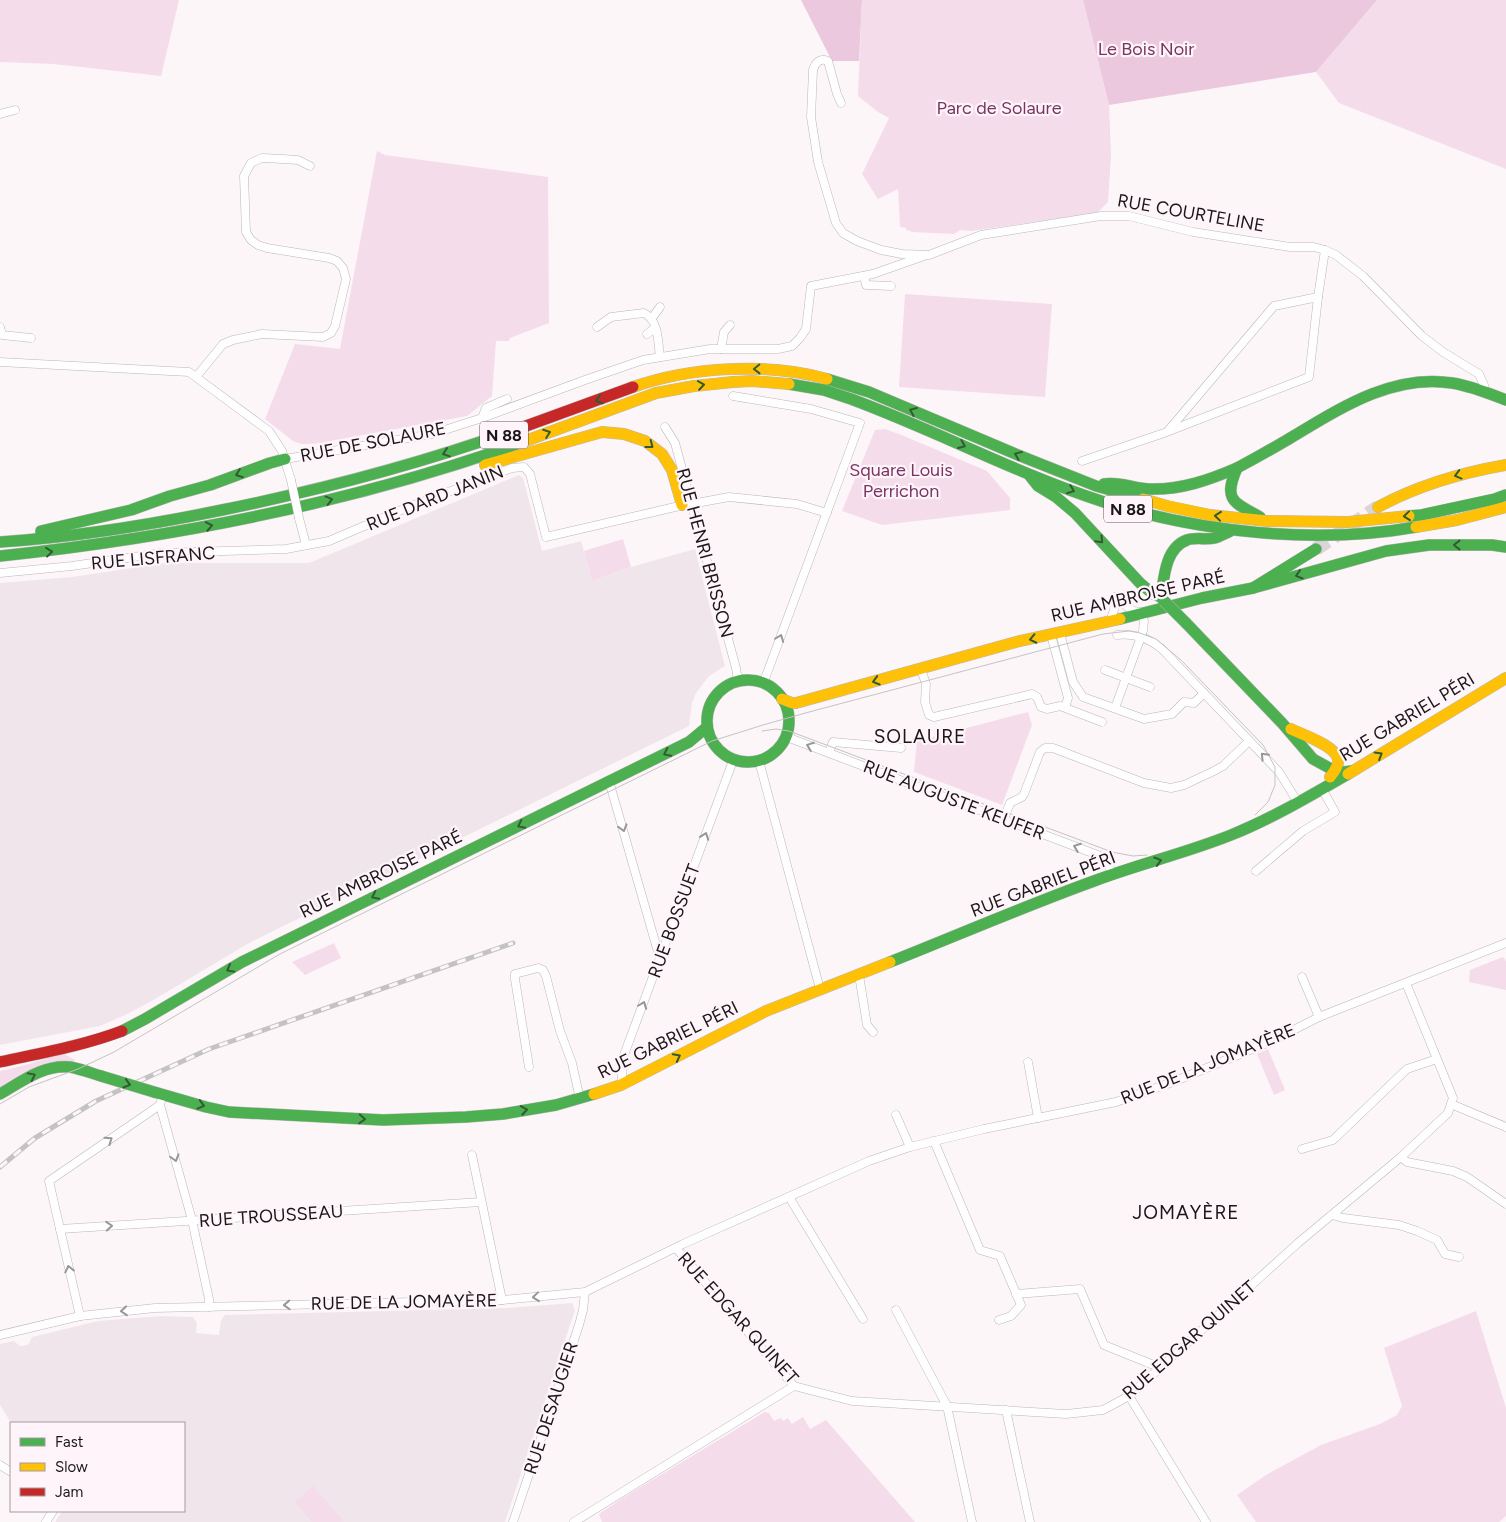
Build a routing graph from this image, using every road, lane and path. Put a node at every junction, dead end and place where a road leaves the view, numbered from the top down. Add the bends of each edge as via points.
1 (841, 103) dead end
2 (15, 110) dead end
3 (0, 114) edge
4 (310, 166) dead end
5 (1325, 250) junction
6 (929, 255) junction
7 (864, 276) junction
8 (891, 286) dead end
9 (1318, 297) junction
10 (660, 307) dead end
11 (613, 310) dead end
12 (621, 315) junction
13 (655, 324) junction
14 (0, 327) edge
15 (597, 327) dead end
16 (731, 328) dead end
17 (647, 334) dead end
18 (30, 338) dead end
19 (721, 349) junction
20 (660, 357) junction
21 (0, 362) edge
22 (196, 377) junction
23 (1483, 390) junction
24 (733, 396) dead end
25 (502, 399) dead end
26 (1506, 400) edge
27 (482, 418) junction
28 (665, 428) dead end
29 (1167, 432) junction
30 (285, 459) junction
31 (1082, 460) dead end
32 (1506, 465) edge
33 (1237, 468) junction
34 (1026, 472) junction
35 (418, 476) junction
36 (1096, 486) junction
37 (1506, 495) edge
38 (687, 504) junction
39 (1378, 506) tunnel mouth
40 (1506, 507) edge
41 (828, 513) junction
42 (1267, 521) junction
43 (1234, 530) junction
44 (42, 539) junction
45 (0, 542) edge
46 (306, 545) junction
47 (1506, 547) edge
48 (1316, 549) tunnel mouth
49 (0, 556) edge
50 (0, 573) edge
51 (1253, 588) junction
52 (1162, 599) junction
53 (1142, 612) junction
54 (1110, 621) junction
55 (1056, 634) junction
56 (1116, 635) dead end
57 (1141, 637) junction
58 (921, 669) junction
59 (1105, 670) dead end
60 (1126, 678) junction
61 (1506, 678) edge
62 (738, 681) junction
63 (763, 684) junction
64 (1150, 687) dead end
65 (1204, 693) junction
66 (782, 699) junction
67 (1065, 707) junction
68 (1115, 708) junction
69 (1102, 722) dead end
70 (1282, 724) junction
71 (707, 726) junction
72 (789, 734) junction
73 (1245, 745) dead end
74 (901, 748) dead end
75 (829, 753) junction
76 (734, 758) junction
77 (759, 760) junction
78 (1351, 771) junction
79 (1333, 774) junction
80 (609, 781) junction
81 (1322, 788) junction
82 (1302, 799) junction
83 (1004, 819) junction
84 (1256, 871) dead end
85 (1112, 874) junction
86 (1506, 943) edge
87 (660, 959) junction
88 (859, 975) junction
89 (1302, 977) dead end
90 (1406, 983) junction
91 (820, 989) junction
92 (1320, 1017) junction
93 (873, 1032) dead end
94 (1437, 1058) junction
95 (0, 1062) edge
96 (1028, 1062) dead end
97 (529, 1067) dead end
98 (621, 1085) junction
99 (0, 1094) edge
100 (159, 1097) junction
101 (580, 1099) junction
102 (1451, 1104) junction
103 (896, 1115) dead end
104 (1038, 1118) junction
105 (1506, 1127) edge
106 (934, 1141) junction
107 (910, 1147) junction
108 (1302, 1149) dead end
109 (472, 1155) dead end
110 (1401, 1157) junction
111 (789, 1197) junction
112 (481, 1202) junction
113 (1506, 1204) edge
114 (1332, 1214) junction
115 (192, 1220) junction
116 (60, 1229) junction
117 (676, 1248) junction
118 (1459, 1257) dead end
119 (585, 1292) junction
120 (1016, 1294) junction
121 (502, 1300) junction
122 (209, 1307) junction
123 (896, 1310) dead end
124 (80, 1316) junction
125 (863, 1319) dead end
126 (999, 1320) dead end
127 (0, 1335) edge
128 (1161, 1368) junction
129 (794, 1386) junction
130 (1129, 1396) junction
131 (947, 1406) junction
132 (1006, 1410) junction
133 (513, 1522) edge
134 (574, 1522) edge
135 (972, 1522) edge
136 (1030, 1522) edge
137 (1205, 1522) edge

1 - 6 street, RUE COURTELINE via 828,61 819,60 813,70 811,117 818,162 836,223 843,232 858,241 882,250
2 - 3 street
4 - 22 street via 298,160 283,159 262,158 250,163 244,176 246,232 251,240 266,248 329,258 344,268 346,279 336,326 323,337 262,334 233,340 223,344
5 - 6 street, RUE COURTELINE via 1193,232 1129,216 1108,216 981,235
5 - 9 street
5 - 23 street, RUE COURTELINE via 1363,276 1422,336 1479,374
6 - 7 street, RUE DE SOLAURE
7 - 8 street via 866,285
7 - 19 street, RUE DE SOLAURE via 810,286 806,329 792,346
9 - 29 street via 1274,306
9 - 29 street via 1309,377
10 - 13 street
11 - 12 street
12 - 13 street via 644,314
12 - 15 street via 602,319
13 - 17 street
13 - 20 street
14 - 18 street via 2,335
16 - 19 street via 724,332
19 - 20 street, RUE DE SOLAURE
20 - 27 street, RUE DE SOLAURE via 593,377
21 - 22 street via 189,372
22 - 30 street via 269,431
23 - 26 main road
23 - 33 main road via 1443,382 1405,383 1386,388 1346,405
24 - 41 street via 811,409 860,423
25 - 27 street via 486,408
27 - 30 street, RUE DE SOLAURE via 432,434
28 - 38 street, RUE HENRI BRISSON via 675,443
29 - 31 street
30 -> 44 main road via 131,510 40,531
30 - 46 street, bridge
32 -> 39 main road via 1431,482
33 - 36 main road via 1208,481 1168,489 1112,482
33 - 42 main road via 1231,481 1231,498 1235,504
35 -> 34 main road, N 88 via 487,455 656,393 740,381 787,384 836,394 867,404
34 -> 43 main road, N 88 via 1138,512
34 -> 52 main road via 1038,486 1075,513 1140,583
35 -> 38 main road, N 88 via 462,471 602,432 624,434 645,441 662,454
49 -> 35 main road, N 88 via 169,534 311,504
42 -> 36 main road, N 88 via 1210,515
36 -> 44 main road, N 88 via 869,392 819,377 764,368 711,370 650,381 409,465 282,498 162,522
37 -> 42 main road, N 88 via 1421,515 1348,522
38 - 41 street via 728,497 796,504
38 - 46 street, RUE DARD JANIN via 546,537 530,474 524,467 512,468 329,541
38 - 62 street, RUE HENRI BRISSON
40 - 43 main road, N 88 via 1421,526 1350,534 1290,535
63 -> 41 street
43 - 52 main road via 1214,538 1187,540 1178,546 1166,565
44 - 45 main road, N 88
46 - 50 street, RUE LISFRANC via 286,549 161,554
47 -> 51 main road, RUE AMBROISE PARÉ via 1429,546 1386,551
48 - 51 main road
51 - 53 main road, RUE AMBROISE PARÉ
52 - 70 main road, bridge
53 - 54 main road, RUE AMBROISE PARÉ
53 - 54 street via 1127,608 1115,597
53 - 57 street via 1144,625
54 - 55 main road, RUE AMBROISE PARÉ
55 -> 58 main road, RUE AMBROISE PARÉ
55 - 67 street via 1068,698
55 - 68 street via 1073,682 1083,697
56 - 57 street
57 - 60 street
57 - 65 street via 1162,648
58 -> 66 main road, RUE AMBROISE PARÉ via 796,703
58 - 67 street via 927,687 926,705 929,715 934,717 1029,694 1035,694 1045,709
59 - 60 street
60 - 64 street
60 - 68 street
78 -> 61 main road, RUE GABRIEL PÉRI
62 - 63 main road
62 - 71 main road via 713,700
63 - 66 main road
65 - 68 street via 1194,703 1184,702 1172,714 1144,720
82 -> 65 street
66 - 72 main road via 790,720
67 - 69 street
70 - 79 main road via 1313,759
70 - 79 main road via 1332,750 1339,759
71 - 76 main road via 712,742
71 -> 80 main road, RUE AMBROISE PARÉ via 693,740
75 -> 72 street, RUE AUGUSTE KEUFER via 792,739
72 - 77 main road via 775,753
73 - 83 street via 1214,772 1170,788 1144,783 1053,748 1045,748 1040,752 1024,794 1010,803
74 - 75 street via 833,742
75 - 83 street, RUE AUGUSTE KEUFER
76 - 77 main road
87 -> 76 street, RUE BOSSUET
77 - 91 street
78 - 79 main road
78 - 81 main road, RUE GABRIEL PÉRI
79 - 82 main road
80 -> 87 street
80 -> 95 main road, RUE AMBROISE PARÉ via 242,962 138,1023 98,1040
81 - 82 main road, RUE GABRIEL PÉRI
81 - 84 street via 1335,812 1304,831
85 -> 82 main road, RUE GABRIEL PÉRI via 1209,844
85 -> 83 street, RUE AUGUSTE KEUFER via 1103,857
85 - 88 main road, RUE GABRIEL PÉRI
86 - 90 street, RUE DE LA JOMAYÈRE
98 -> 87 street, RUE BOSSUET via 624,1055
88 - 91 main road, RUE GABRIEL PÉRI
88 - 93 street via 867,1025
89 - 92 street
90 - 92 street, RUE DE LA JOMAYÈRE
90 - 94 street
98 -> 91 main road, RUE GABRIEL PÉRI via 766,1011
92 - 104 street, RUE DE LA JOMAYÈRE via 1173,1082 1116,1102
94 - 102 street via 1453,1098
94 - 108 street via 1406,1069 1333,1140
96 - 104 street
97 - 101 street, RUE GABRIEL PÉRI via 515,979 516,974 538,968 546,976
98 - 101 main road, RUE GABRIEL PÉRI
99 -> 100 main road, RUE GABRIEL PÉRI, bridge via 34,1075 67,1067
100 -> 101 main road, RUE GABRIEL PÉRI via 229,1112 383,1120 503,1114
100 -> 115 street
116 -> 100 street via 49,1181
102 - 105 street
102 - 110 street, RUE EDGAR QUINET via 1448,1113
103 - 107 street
104 - 106 street, RUE DE LA JOMAYÈRE
106 - 107 street, RUE DE LA JOMAYÈRE
106 - 120 street via 980,1250 1000,1256
107 - 111 street, RUE DE LA JOMAYÈRE via 869,1161
109 - 112 street
110 - 113 street via 1407,1162 1467,1177
110 - 114 street, RUE EDGAR QUINET
111 - 117 street, RUE DE LA JOMAYÈRE
111 - 125 street
112 - 115 street, RUE TROUSSEAU
112 - 121 street
114 - 118 street via 1417,1231 1438,1240 1445,1254
114 - 128 street, RUE EDGAR QUINET
116 -> 115 street, RUE TROUSSEAU
115 - 122 street via 210,1299
124 -> 116 street
117 - 119 street, RUE DE LA JOMAYÈRE
117 - 129 street, RUE EDGAR QUINET
119 -> 121 street, RUE DE LA JOMAYÈRE
119 - 133 street, RUE DESAUGIER via 583,1310
120 - 126 street via 1021,1306 1011,1316
120 - 128 street via 1080,1289 1104,1345
121 -> 122 street, RUE DE LA JOMAYÈRE
122 -> 124 street, RUE DE LA JOMAYÈRE via 155,1308
123 - 131 street
124 - 127 street, RUE DE LA JOMAYÈRE
128 - 130 street, RUE EDGAR QUINET
129 - 131 street, RUE EDGAR QUINET via 852,1401
129 - 134 street
130 - 132 street, RUE EDGAR QUINET via 1103,1410 1066,1414
130 - 137 street
131 - 132 street, RUE EDGAR QUINET
131 - 135 street
132 - 136 street

